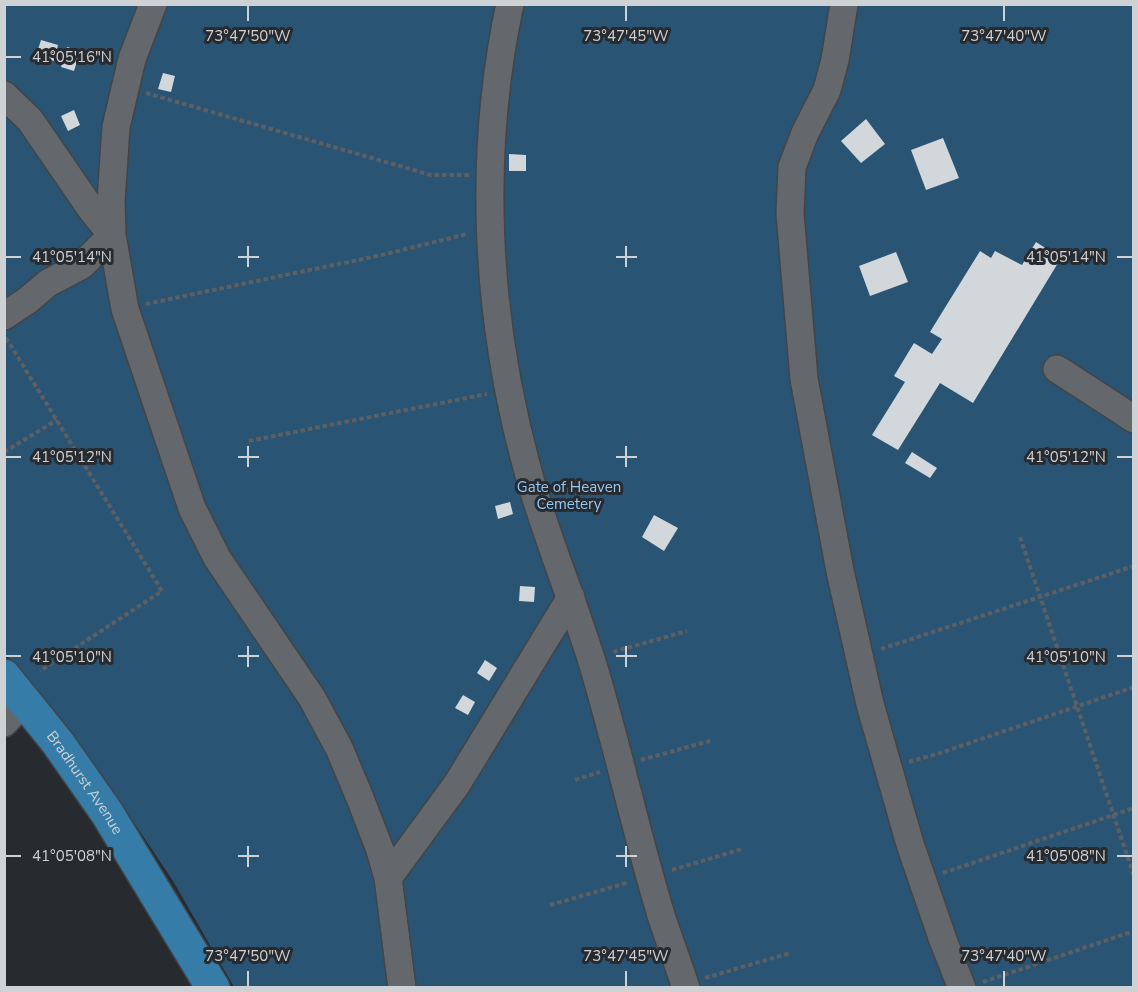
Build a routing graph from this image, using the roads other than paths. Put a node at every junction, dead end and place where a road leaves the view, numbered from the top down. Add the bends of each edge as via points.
1 (153, 4) edge
2 (510, 4) edge
3 (844, 4) edge
4 (4, 95) edge
5 (112, 235) junction
6 (4, 316) edge
7 (1058, 369) dead end
8 (1091, 389) junction
9 (1134, 393) edge
10 (1134, 419) edge
11 (571, 597) junction
12 (4, 676) edge
13 (15, 712) edge
14 (388, 878) junction
15 (686, 986) edge
16 (970, 986) edge
17 (213, 987) edge
18 (402, 987) edge

1 - 5 lane via 132,59 116,127
2 - 11 lane via 494,97 491,175 500,340 527,469
3 - 16 lane via 827,90 792,166 790,213 804,380 835,548 870,704 922,880
4 - 5 lane via 30,120
5 - 6 lane via 82,265
5 - 14 lane via 125,309 192,508 217,558 312,698 339,748
7 - 8 lane
8 - 9 lane
8 - 10 lane
11 - 14 lane via 457,784
11 - 15 lane via 662,917
12 - 13 main road, Bradhurst Avenue
13 - 17 main road, Bradhurst Avenue via 58,743 107,813
14 - 18 lane

